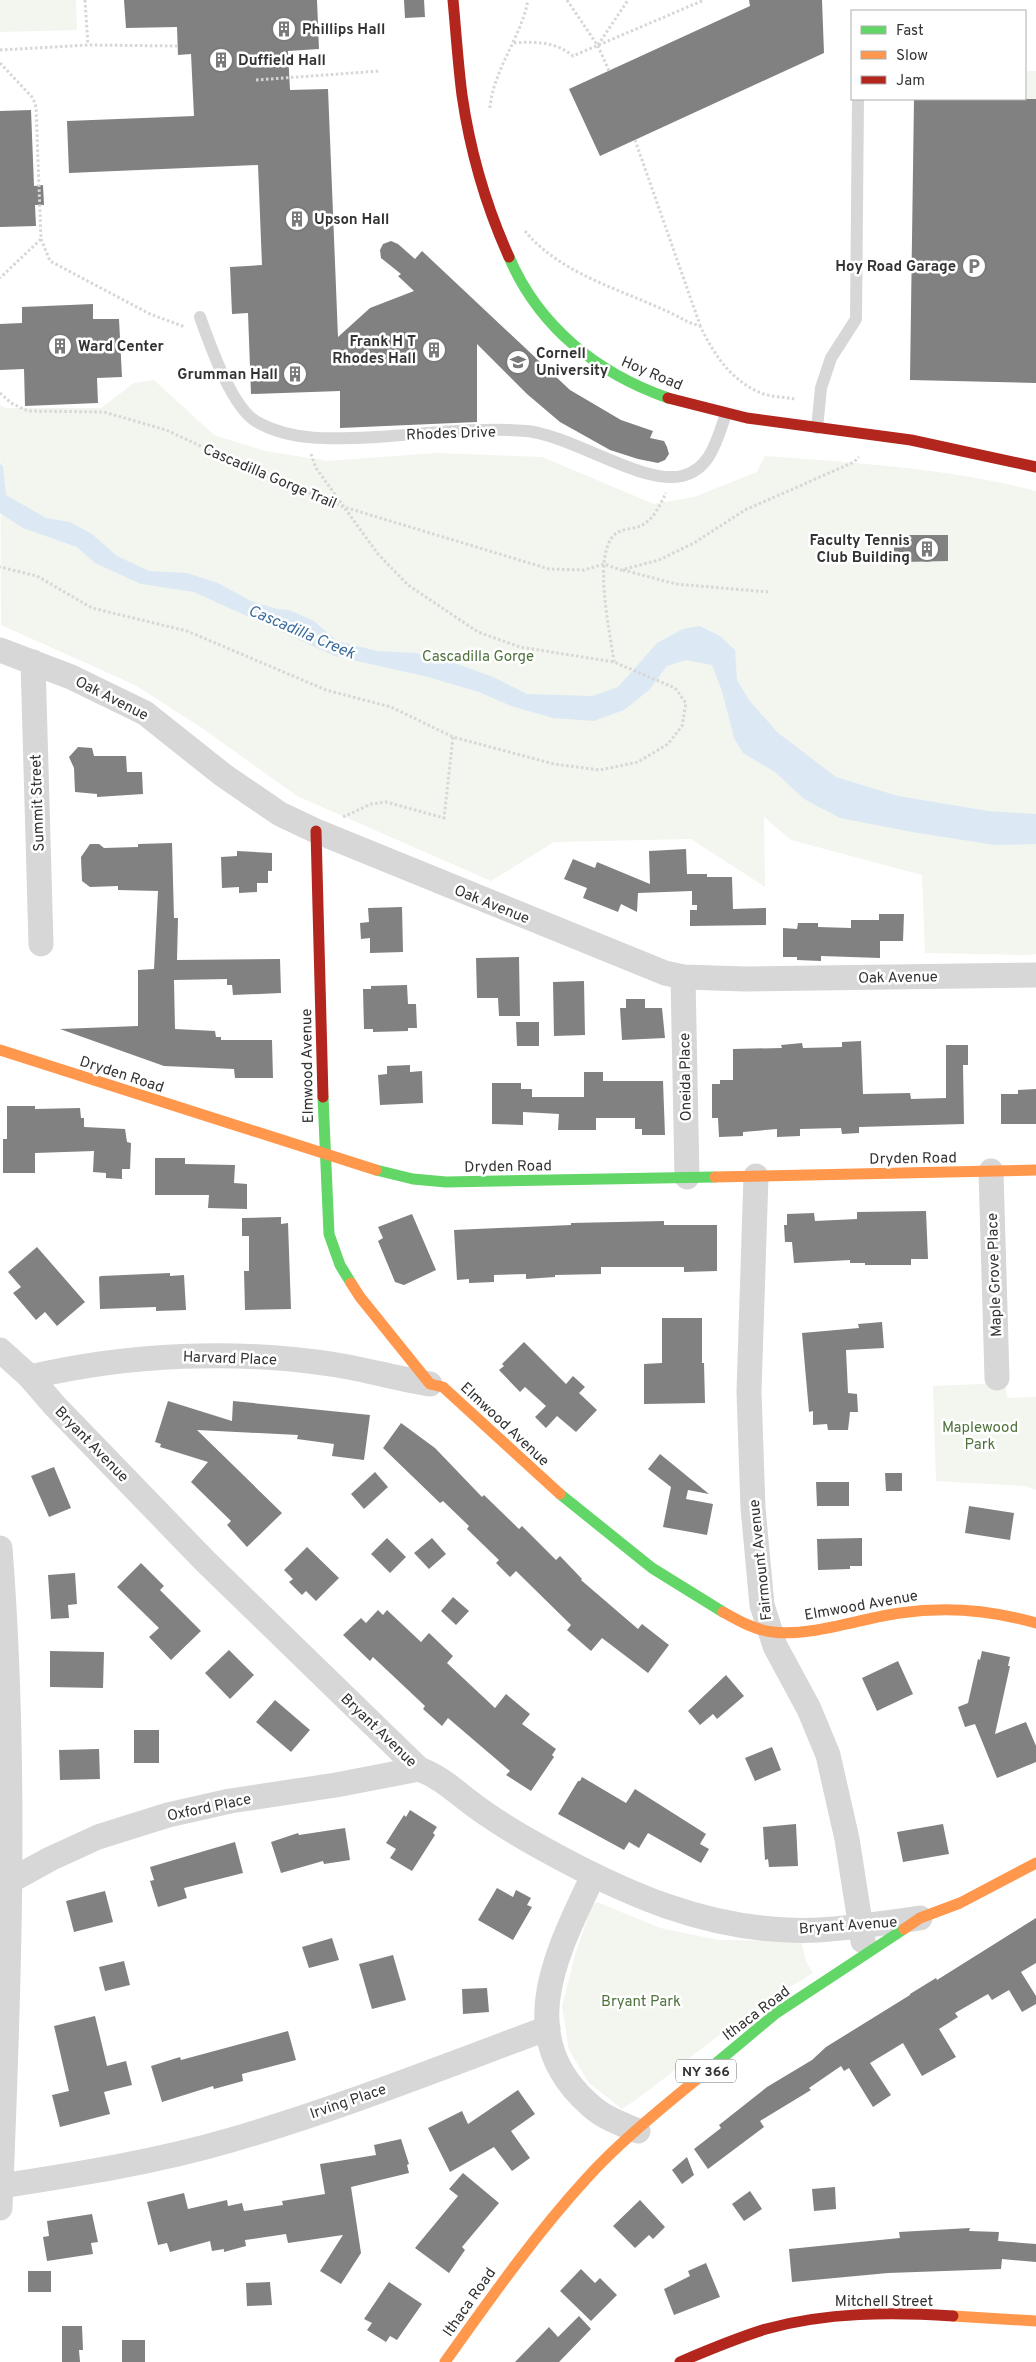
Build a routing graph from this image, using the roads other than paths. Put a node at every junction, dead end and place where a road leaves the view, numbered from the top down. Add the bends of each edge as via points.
1 (453, 0) edge
2 (858, 100) edge
3 (200, 317) dead end
4 (726, 414) junction
5 (817, 428) junction
6 (1036, 467) edge
7 (0, 650) edge
8 (33, 662) junction
9 (316, 831) junction
10 (41, 944) dead end
11 (1036, 975) edge
12 (683, 977) junction
13 (0, 1050) edge
14 (325, 1153) junction
15 (1036, 1170) edge
16 (991, 1171) junction
17 (756, 1176) junction
18 (687, 1177) junction
19 (0, 1350) edge
20 (30, 1377) junction
21 (997, 1378) dead end
22 (430, 1384) junction
23 (0, 1548) edge
24 (1036, 1623) edge
25 (769, 1632) junction
26 (419, 1769) junction
27 (1036, 1863) edge
28 (593, 1876) junction
29 (10, 1881) junction
30 (920, 1918) junction
31 (861, 1926) junction
32 (864, 1956) junction
33 (548, 2028) junction
34 (638, 2131) junction
35 (0, 2197) edge
36 (1036, 2321) edge
37 (445, 2362) edge
38 (680, 2362) edge

1 - 4 street, Hoy Road via 464,109 479,172 492,216 523,285 566,340 593,361 661,395
2 - 5 lane via 856,319 831,358 821,388
3 - 4 lane, Rhodes Drive via 237,401 248,416 264,426 304,437 535,432 651,474 674,477 694,470 708,459
4 - 5 street, Hoy Road
5 - 6 street, Hoy Road via 892,436
7 - 8 street, Oak Avenue
8 - 9 street, Oak Avenue via 110,694 145,713 272,808
8 - 10 street, Summit Street
9 - 12 street, Oak Avenue via 645,967
9 - 14 street, Elmwood Avenue
11 - 12 street, Oak Avenue
12 - 18 street, Oneida Place
13 - 14 street, Dryden Road
14 - 18 street, Dryden Road via 404,1177 446,1182
14 - 22 street, Elmwood Avenue via 326,1212 329,1234 340,1265 360,1297
15 - 16 street, Dryden Road
16 - 17 street, Dryden Road
16 - 21 street, Maple Grove Place
17 - 18 street, Dryden Road
17 - 25 street, Fairmount Avenue via 749,1392 753,1508 762,1605
19 - 20 street, Bryant Avenue
20 - 22 street, Harvard Place via 132,1359 269,1358 337,1365
20 - 26 street, Bryant Avenue via 205,1561
22 - 25 street, Elmwood Avenue via 443,1387 566,1501 653,1570 738,1620
23 - 29 street via 6,1636
24 - 25 street, Elmwood Avenue via 982,1610 957,1608 884,1614 802,1631
25 - 31 street, Fairmount Avenue via 809,1709 828,1755 847,1839
26 - 28 street, Bryant Avenue via 436,1775 525,1838
26 - 29 street, Oxford Place via 230,1801 168,1815 98,1837
27 - 30 street, Ithaca Road / NY 366 via 960,1903
28 - 31 street, Bryant Avenue via 672,1910 757,1928 817,1930
28 - 33 street via 553,1965 548,1986
29 - 35 street via 8,2039
30 - 31 street, Bryant Avenue
30 - 32 street, Ithaca Road / NY 366
31 - 32 street, Fairmount Avenue
32 - 34 street, Ithaca Road / NY 366 via 775,2014
33 - 34 street via 564,2076 573,2087 591,2107
33 - 35 street, Irving Place via 440,2069 231,2140
34 - 37 street, Ithaca Road / NY 366 via 587,2178 545,2225
36 - 38 street, Mitchell Street via 845,2315 779,2326

